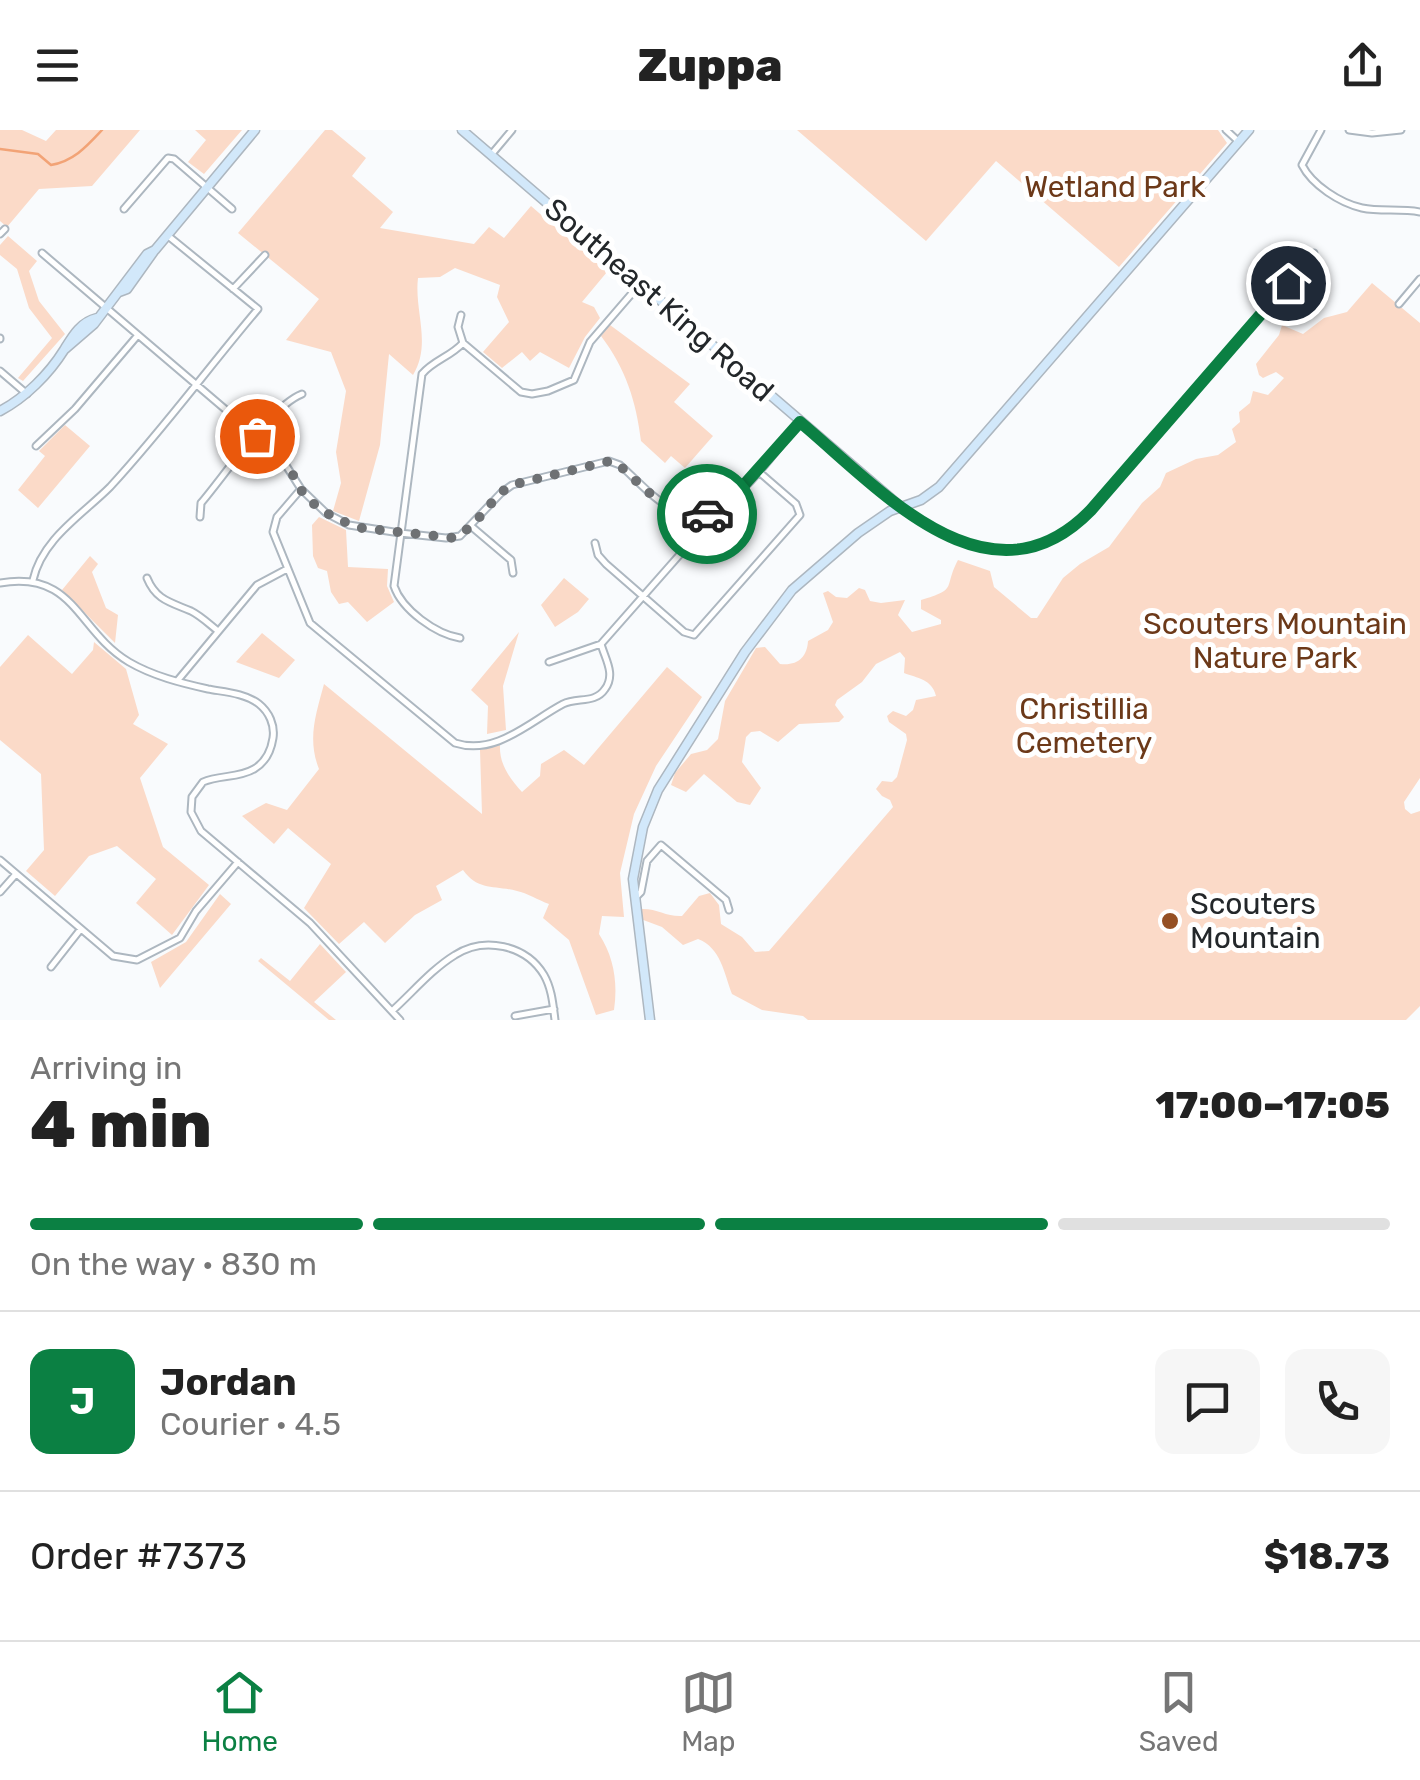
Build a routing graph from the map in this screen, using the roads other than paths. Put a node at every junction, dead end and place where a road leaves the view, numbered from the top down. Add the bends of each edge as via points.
1 (255, 130) edge
2 (462, 130) edge
3 (512, 130) edge
4 (1226, 130) edge
5 (1249, 130) edge
6 (1322, 130) edge
7 (1348, 130) edge
8 (1400, 130) edge
9 (1238, 141) junction
10 (491, 155) junction
11 (208, 187) junction
12 (124, 209) dead end
13 (232, 210) dead end
14 (1420, 212) edge
15 (167, 236) junction
16 (42, 253) dead end
17 (265, 254) dead end
18 (1314, 254) dead end
19 (1420, 279) edge
20 (640, 284) junction
21 (234, 289) junction
22 (1399, 304) dead end
23 (106, 308) junction
24 (461, 315) dead end
25 (138, 334) junction
26 (463, 343) junction
27 (0, 371) edge
28 (196, 383) junction
29 (26, 394) junction
30 (302, 394) dead end
31 (0, 411) edge
32 (800, 422) junction
33 (257, 436) junction
34 (36, 446) dead end
35 (757, 470) junction
36 (300, 489) junction
37 (902, 508) junction
38 (200, 516) dead end
39 (699, 516) junction
40 (472, 526) junction
41 (400, 533) junction
42 (594, 543) dead end
43 (287, 570) junction
44 (514, 574) dead end
45 (146, 578) dead end
46 (34, 580) junction
47 (0, 584) edge
48 (643, 596) junction
49 (218, 632) junction
50 (460, 638) dead end
51 (601, 644) junction
52 (548, 662) dead end
53 (177, 681) junction
54 (0, 860) edge
55 (238, 862) junction
56 (16, 874) junction
57 (0, 892) edge
58 (633, 899) junction
59 (729, 910) dead end
60 (80, 930) junction
61 (50, 967) dead end
62 (554, 1009) junction
63 (392, 1011) junction
64 (516, 1016) dead end
65 (400, 1020) edge
66 (555, 1020) edge
67 (650, 1020) edge

1 - 11 main road
2 - 10 main road, Southeast King Road
3 - 10 street
4 - 9 street
5 - 9 main road
6 - 14 street via 1302,165 1321,185 1362,208
7 - 8 street
9 - 37 main road via 942,483
10 - 20 main road, Southeast King Road
11 - 12 street via 168,158
11 - 13 street
11 - 15 main road
15 - 21 street
15 - 23 main road
16 - 23 street
17 - 21 street
18 - 37 street via 1063,534 1028,547 982,548 945,536
19 - 22 street
20 - 26 street via 590,342 574,380 548,391 521,392
20 - 32 main road, Southeast King Road
21 - 28 street via 258,310
23 - 25 street
23 - 29 main road via 82,326
24 - 26 street
25 - 28 street
25 - 34 street
26 - 41 street via 427,368 419,382
27 - 29 street
28 - 33 street
28 - 46 street via 43,555
29 - 31 main road
30 - 33 street
32 - 35 street
32 - 37 main road, Southeast King Road
33 - 36 street via 287,463
33 - 38 street via 202,503
35 - 39 street via 727,504
35 - 48 street via 800,514 700,630 689,635
36 - 41 street via 349,525
36 - 43 street via 274,527
37 - 58 main road via 822,562 745,652 652,802 635,860
39 - 40 street via 670,508 610,461 512,485
39 - 48 street via 694,537
40 - 41 street via 446,538
40 - 44 street via 511,560
41 - 50 street via 394,578 400,599 443,635
42 - 48 street via 598,555
43 - 49 street via 257,585
43 - 51 street via 310,622 462,745 518,734 565,702 596,696 610,675
45 - 49 street via 152,592
46 - 47 street
46 - 53 street via 76,608 126,660
48 - 51 street
49 - 53 street
51 - 52 street
53 - 55 street via 247,697 272,722 270,752 260,765 203,782 192,797 196,825
54 - 56 street
55 - 60 street via 180,938 152,954 137,960 113,956
55 - 63 street via 310,923
56 - 57 street
56 - 60 street
58 - 59 street via 661,845 726,900
58 - 67 main road
60 - 61 street
62 - 63 street via 544,975 526,956 486,945 452,956
62 - 64 street
62 - 66 street
63 - 65 street

